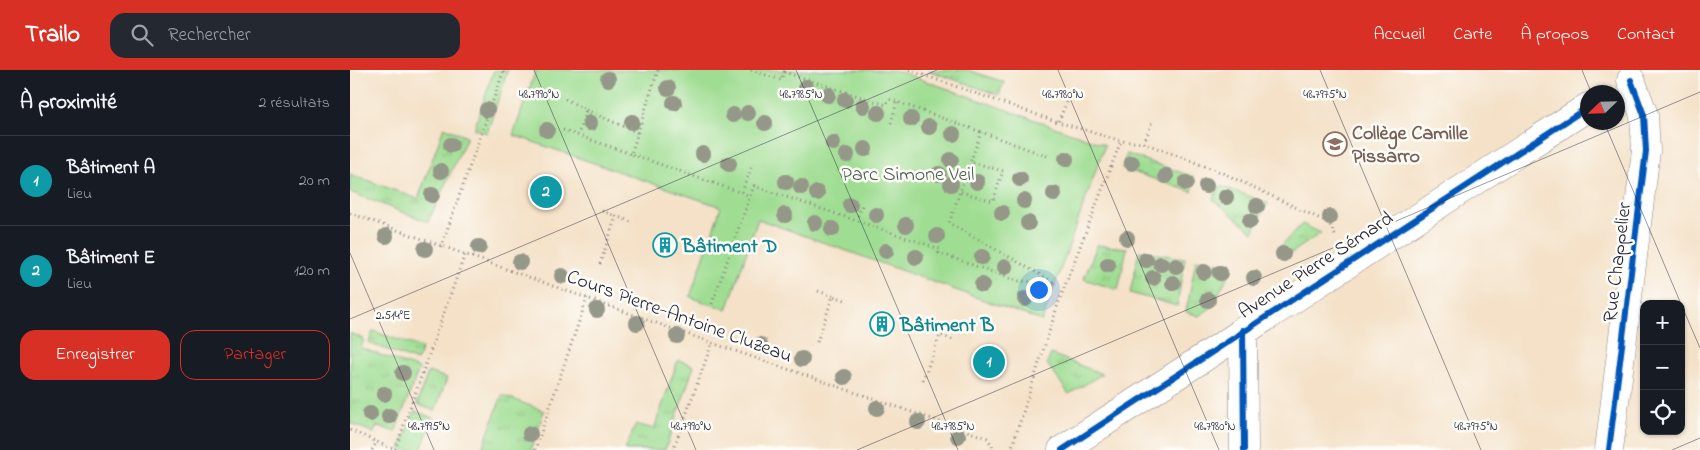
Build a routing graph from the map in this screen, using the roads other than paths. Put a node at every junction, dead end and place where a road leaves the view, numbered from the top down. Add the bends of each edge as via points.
1 (1629, 81) edge
2 (1580, 112) edge
3 (1243, 330) junction
4 (1062, 450) edge
5 (1244, 450) edge
6 (1609, 450) edge

1 - 6 street, Rue Chappelier via 1644,115 1646,151
2 - 3 street, Avenue Pierre Sémard
3 - 4 street, Avenue Pierre Sémard
3 - 5 street

